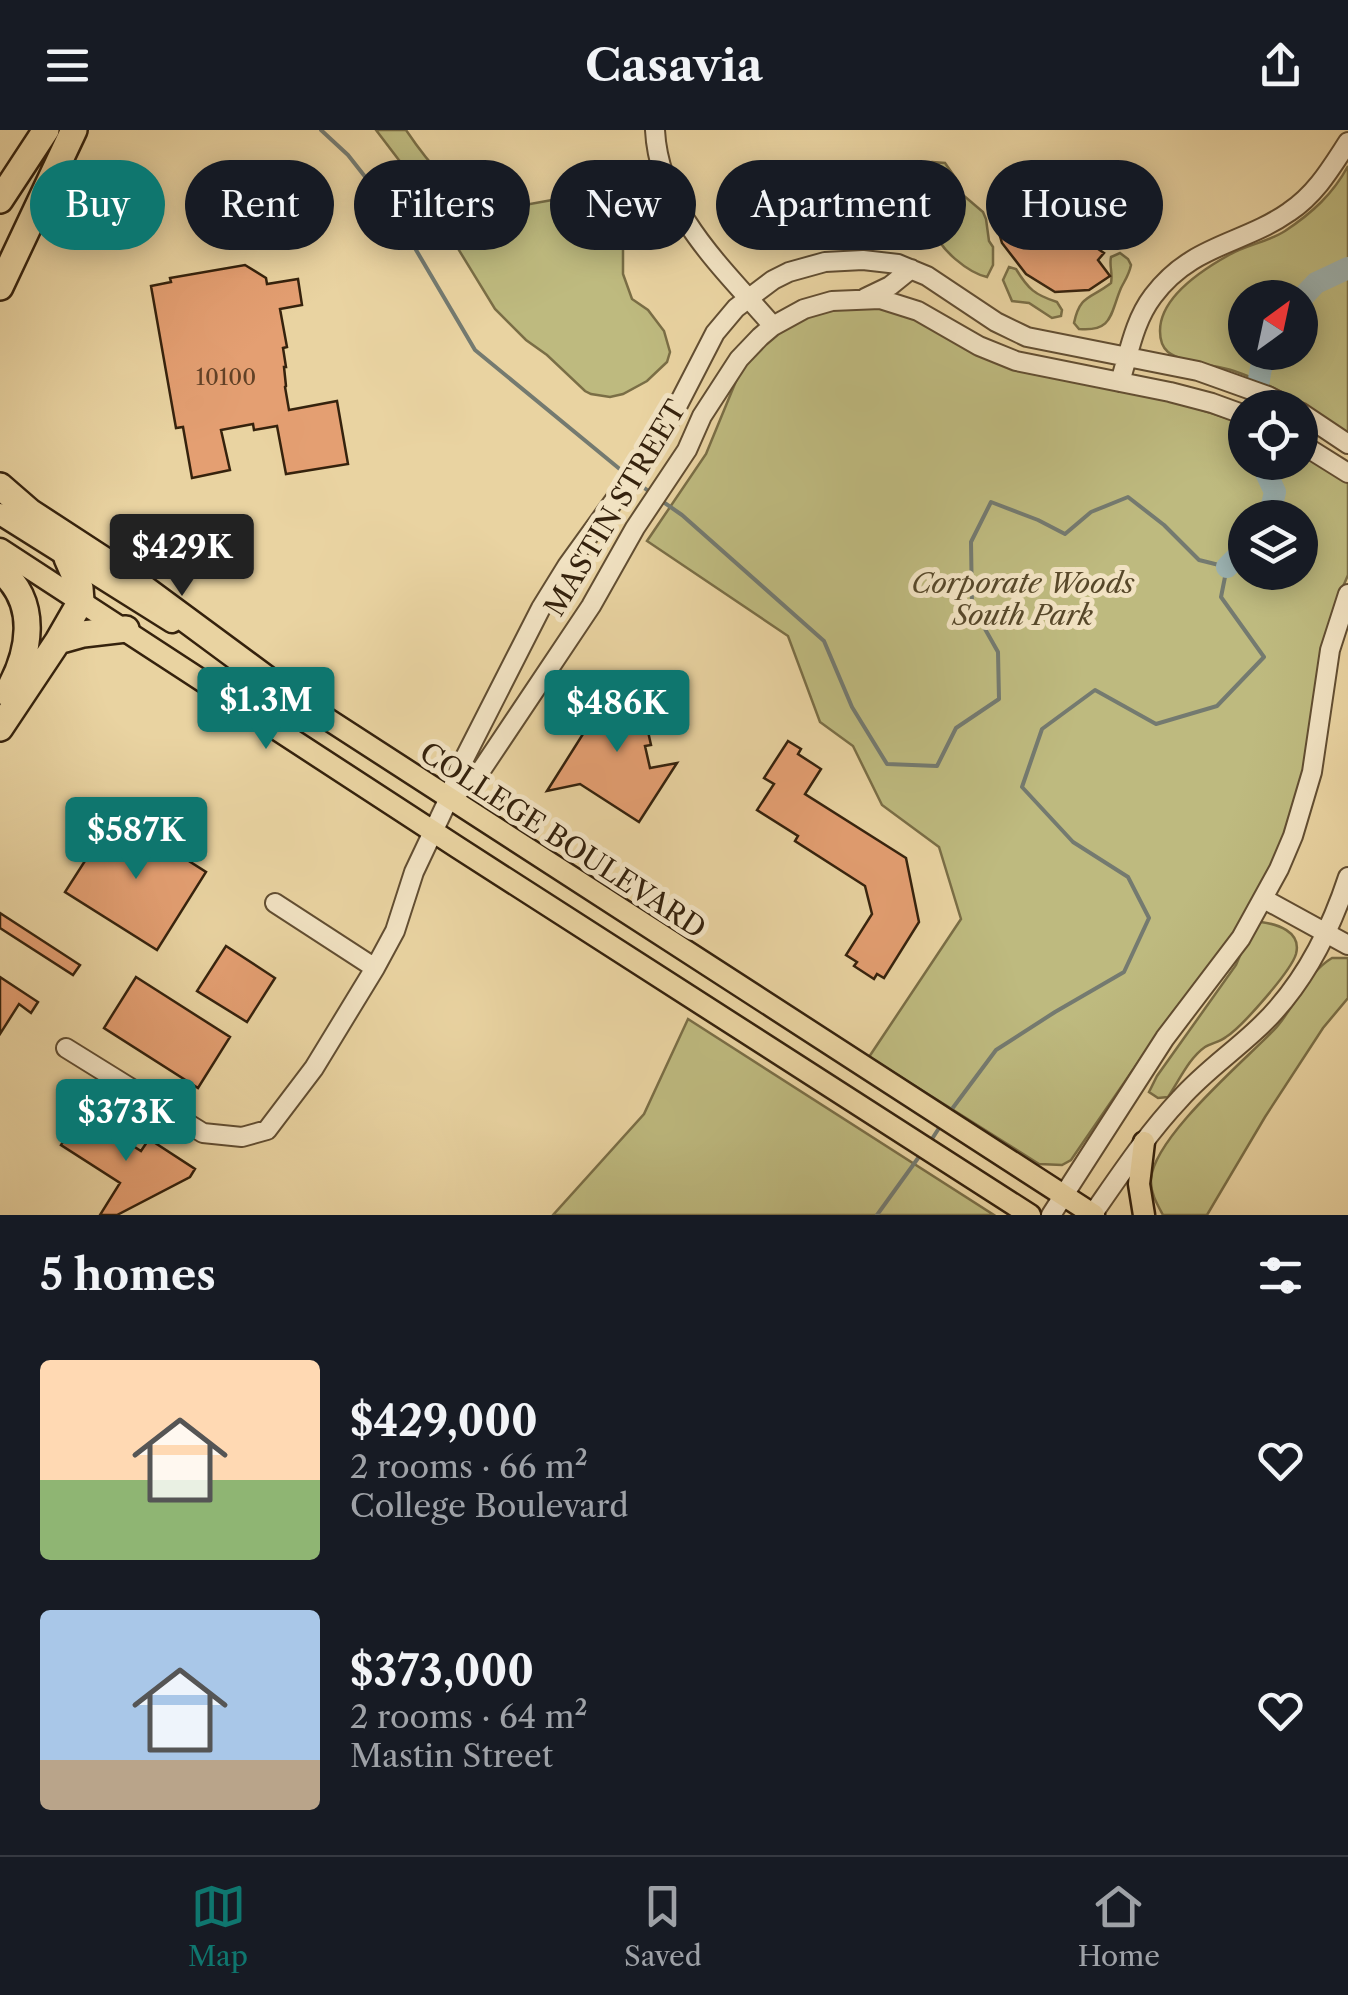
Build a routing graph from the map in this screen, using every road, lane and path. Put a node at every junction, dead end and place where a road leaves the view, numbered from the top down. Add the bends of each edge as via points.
1 (46, 130) edge
2 (74, 130) edge
3 (655, 130) edge
4 (1348, 142) edge
5 (0, 200) edge
6 (911, 269) junction
7 (0, 287) edge
8 (748, 297) junction
9 (864, 298) junction
10 (773, 326) junction
11 (1127, 358) junction
12 (1120, 382) junction
13 (1250, 390) edge
14 (1228, 409) edge
15 (1318, 424) edge
16 (1348, 444) edge
17 (1318, 454) edge
18 (1348, 473) edge
19 (0, 486) edge
20 (0, 514) edge
21 (0, 549) edge
22 (67, 558) junction
23 (0, 570) edge
24 (1348, 594) edge
25 (81, 601) junction
26 (126, 629) junction
27 (58, 641) junction
28 (272, 683) junction
29 (0, 704) edge
30 (0, 728) edge
31 (450, 798) junction
32 (434, 832) junction
33 (1348, 877) edge
34 (1264, 899) junction
35 (275, 903) dead end
36 (1326, 933) junction
37 (1348, 945) edge
38 (376, 968) junction
39 (66, 1048) dead end
40 (1144, 1142) junction
41 (1064, 1196) junction
42 (1030, 1215) edge
43 (1052, 1215) edge
44 (1093, 1215) edge
45 (1144, 1215) edge

1 - 5 highway
2 - 7 highway
3 - 8 street via 658,160 678,210
4 - 11 street via 1297,207 1170,277 1146,308
6 - 8 street, MASTIN STREET via 880,260 824,262 789,272
6 - 9 street
6 - 11 street via 1026,337
8 - 10 street
8 - 31 street, MASTIN STREET via 715,333 676,412 540,608
9 - 10 street, MASTIN STREET via 816,305
9 - 12 street via 918,311 1016,361
10 - 31 street, MASTIN STREET via 739,359 591,606 478,775
11 - 12 street
11 - 13 street
12 - 14 street
15 - 16 street
17 - 18 street
19 - 28 highway
20 - 22 main road, COLLEGE BOULEVARD
21 - 25 main road
22 - 25 highway
22 - 28 main road, COLLEGE BOULEVARD
23 - 29 highway via 24,604 28,637 19,673
24 - 34 street via 1330,650 1303,805
25 - 26 main road
25 - 27 highway
26 - 27 highway
26 - 32 main road
27 - 30 highway
28 - 31 main road, COLLEGE BOULEVARD
31 - 32 street, MASTIN STREET
31 - 41 main road, COLLEGE BOULEVARD
32 - 38 street, MASTIN STREET
32 - 42 main road
33 - 36 street
34 - 36 street
34 - 41 street
35 - 38 street
36 - 37 street
36 - 40 street via 1270,1015 1189,1089
38 - 39 street, MASTIN STREET via 267,1130 203,1133
40 - 44 street
40 - 45 main road
41 - 43 street
41 - 44 main road, COLLEGE BOULEVARD

